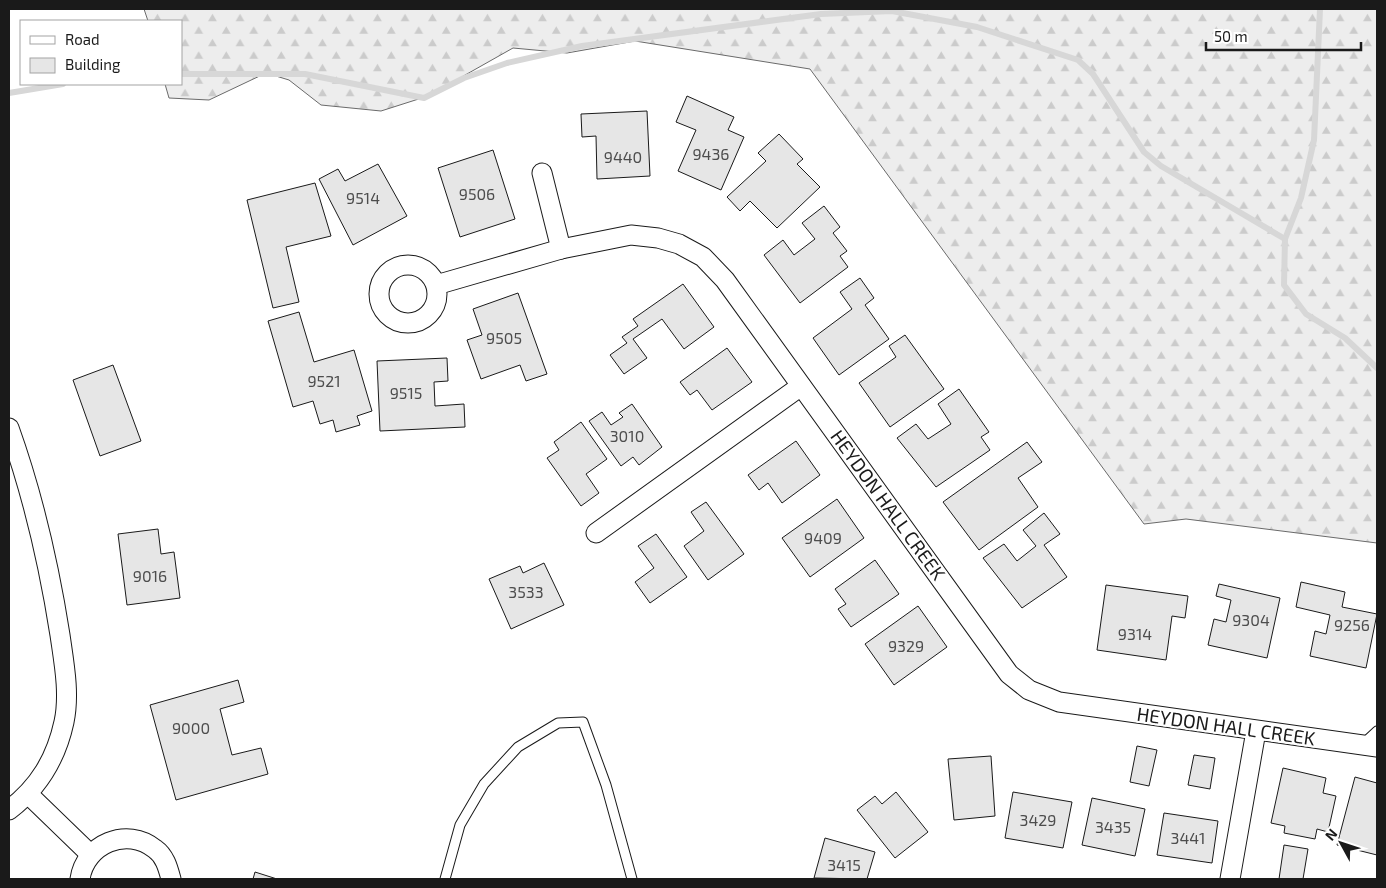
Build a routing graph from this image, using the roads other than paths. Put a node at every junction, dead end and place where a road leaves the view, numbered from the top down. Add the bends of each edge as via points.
1 (542, 174) dead end
2 (561, 248) junction
3 (436, 285) dead end
4 (801, 386) junction
5 (9, 428) edge
6 (596, 533) dead end
7 (1256, 731) junction
8 (1377, 731) edge
9 (1370, 746) edge
10 (28, 794) junction
11 (9, 810) edge
12 (90, 854) junction
13 (80, 879) edge
14 (171, 879) edge
15 (445, 879) edge
16 (632, 879) edge
17 (1230, 879) edge

1 - 2 street
2 - 3 street, HEYDON HALL CREEK
2 - 4 street, HEYDON HALL CREEK via 631,235 679,244 703,257 725,280
4 - 6 street
4 - 7 street, HEYDON HALL CREEK via 1009,674 1029,690 1059,702
5 - 10 street via 36,516 66,676 66,706 56,752
7 - 9 street, HEYDON HALL CREEK
7 - 17 street
8 - 9 lane
10 - 11 street
10 - 12 street
12 - 13 street
12 - 14 street via 105,843 122,838 140,840 156,849 167,863
15 - 16 lane via 460,826 484,784 518,747 558,723 583,722 606,785

